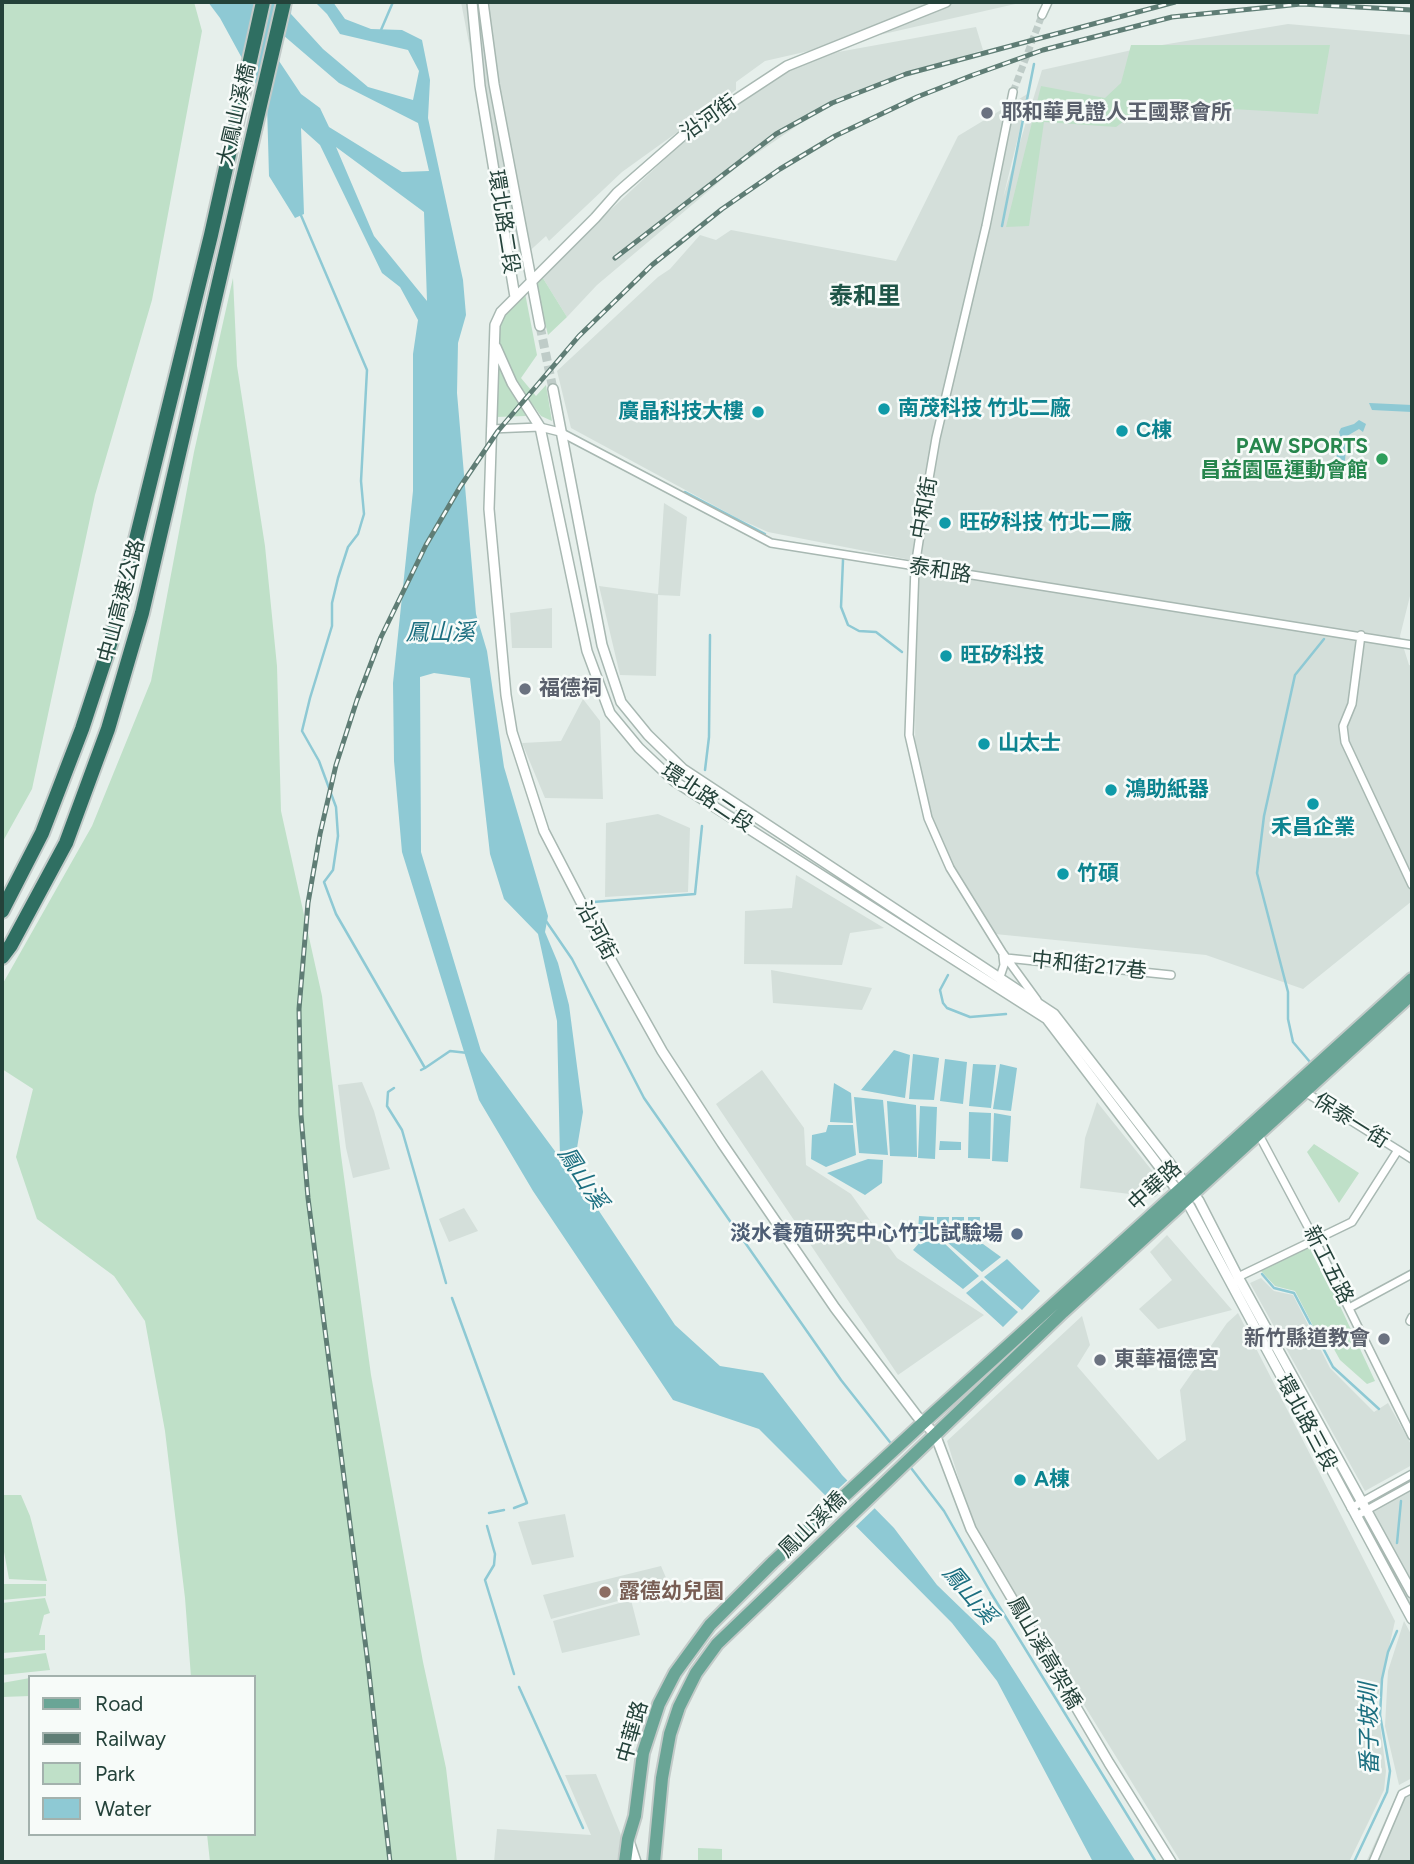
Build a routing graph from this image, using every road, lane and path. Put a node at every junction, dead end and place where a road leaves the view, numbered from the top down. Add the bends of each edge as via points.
1 (263, 2) edge
2 (284, 2) edge
3 (472, 2) edge
4 (483, 2) edge
5 (946, 2) edge
6 (1048, 2) edge
7 (1042, 15) tunnel mouth
8 (1013, 92) tunnel mouth
9 (211, 235) joint
10 (231, 237) joint
11 (531, 282) junction
12 (515, 297) junction
13 (540, 326) tunnel mouth
14 (494, 342) junction
15 (553, 389) tunnel mouth
16 (540, 427) junction
17 (491, 429) junction
18 (560, 432) junction
19 (915, 567) junction
20 (1361, 635) junction
21 (1412, 645) edge
22 (1412, 885) edge
23 (2, 911) edge
24 (5, 954) edge
25 (1004, 955) junction
26 (1018, 974) junction
27 (1171, 975) dead end
28 (1000, 977) junction
29 (1412, 979) edge
30 (1012, 985) junction
31 (1002, 989) junction
32 (1412, 994) edge
33 (1038, 1002) junction
34 (1305, 1092) junction
35 (1259, 1135) junction
36 (1398, 1150) junction
37 (1412, 1159) edge
38 (1182, 1187) junction
39 (1190, 1199) junction
40 (1315, 1240) junction
41 (1412, 1274) edge
42 (1238, 1278) junction
43 (1349, 1308) junction
44 (924, 1422) junction
45 (935, 1434) junction
46 (1412, 1436) edge
47 (1412, 1474) edge
48 (1412, 1485) edge
49 (1365, 1506) junction
50 (1353, 1512) junction
51 (1412, 1593) edge
52 (1412, 1619) edge
53 (710, 1625) joint
54 (717, 1644) joint
55 (1412, 1789) edge
56 (628, 1839) junction
57 (625, 1862) edge
58 (636, 1862) edge
59 (654, 1862) edge
60 (1171, 1862) edge
61 (1373, 1862) edge

1 - 9 highway, 大鳳山溪橋
2 - 10 highway, 大鳳山溪橋
3 - 12 street, 環北路二段 via 480,86
4 - 11 street, 環北路二段
5 - 11 street, 沿河街 via 787,66 688,131 617,193
6 - 7 street
8 - 19 street, 中和街 via 936,438
9 - 23 highway, 中山高速公路 via 111,641 42,833
10 - 24 highway, 中山高速公路 via 142,613 108,729 66,843
11 - 12 street, 沿河街
11 - 13 street, 環北路二段
12 - 14 street, 環北路二段 via 501,312
14 - 16 street, 環北路二段 via 512,383
14 - 17 street, 沿河街
15 - 18 street, 環北路二段
16 - 17 street, 泰和路
16 - 18 street, 泰和路
16 - 31 street, 環北路二段 via 587,651 610,713 674,781
17 - 44 street, 沿河街 via 489,509 506,695 512,732 544,831 662,1051 835,1308
18 - 19 street, 泰和路 via 771,543
18 - 28 street, 環北路二段 via 602,645 621,702 683,769
19 - 20 street, 泰和路
19 - 25 street, 中和街 via 909,736 913,759 928,818 950,868
20 - 21 street, 泰和路
20 - 22 street via 1352,704 1343,726 1345,742
25 - 26 street, 中和街
25 - 27 street, 中和街217巷
25 - 28 street
26 - 30 street
26 - 33 street, 中和街
28 - 30 street, 環北路二段
28 - 31 street
29 - 38 main road, 中華路
30 - 31 street
30 - 33 street, 環北路二段
31 - 38 street, 環北路二段 via 1047,1019
32 - 34 main road, 中華路
33 - 38 street, 環北路二段 via 1054,1014
34 - 35 main road, 中華路
34 - 36 street, 保泰一街
35 - 39 main road, 中華路
35 - 40 street, 新工五路
36 - 37 street, 保泰一街
36 - 40 street, 保泰一街 via 1352,1222
38 - 39 street, 環北路三段
38 - 44 main road, 中華路
39 - 42 street, 環北路三段
39 - 45 main road, 中華路
39 - 50 street, 環北路三段
40 - 42 street, 保泰一街
40 - 43 street, 新工五路
41 - 43 street
42 - 49 street, 環北路三段
43 - 46 street, 新工五路
44 - 45 street, 沿河街
44 - 53 main road, 鳳山溪橋
45 - 54 main road, 鳳山溪橋
45 - 60 street, 鳳山溪高架橋 via 971,1529
47 - 49 street
48 - 49 street
49 - 50 street
49 - 51 street, 環北路三段
50 - 52 street, 環北路三段
53 - 56 main road, 中華路 via 659,1704 643,1753
54 - 59 main road, 中華路 via 696,1673 670,1734
55 - 61 street via 1402,1794
56 - 57 main road, 中華路
56 - 58 street

